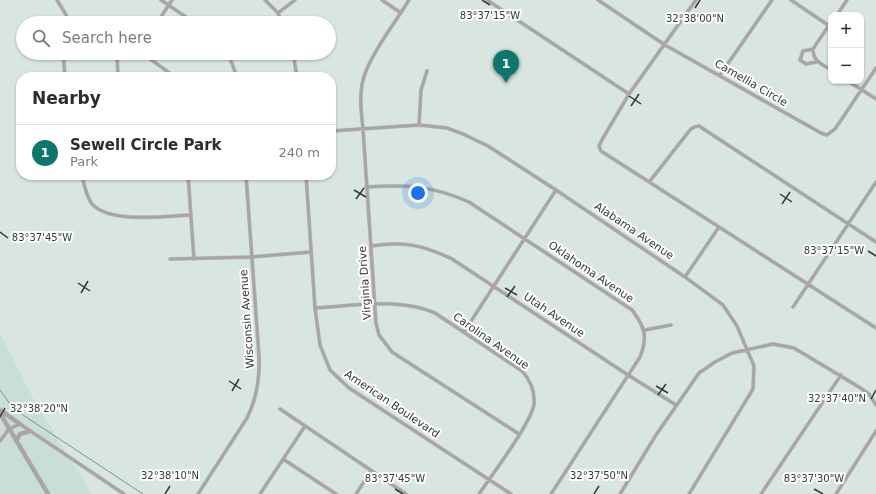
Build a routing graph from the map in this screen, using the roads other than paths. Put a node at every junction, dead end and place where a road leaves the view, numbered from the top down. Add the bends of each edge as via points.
1 (57, 0) edge
2 (161, 0) edge
3 (172, 0) edge
4 (265, 0) edge
5 (295, 0) edge
6 (382, 0) edge
7 (409, 0) edge
8 (487, 0) edge
9 (598, 0) edge
10 (696, 0) edge
11 (772, 0) edge
12 (791, 0) edge
13 (847, 0) edge
14 (168, 5) junction
15 (839, 12) edge
16 (278, 13) junction
17 (401, 13) junction
18 (67, 16) edge
19 (161, 16) edge
20 (184, 16) edge
21 (279, 16) edge
22 (828, 26) joint
23 (665, 45) junction
24 (813, 49) junction
25 (64, 60) edge
26 (116, 60) edge
27 (152, 60) edge
28 (231, 60) edge
29 (294, 60) edge
30 (816, 62) junction
31 (828, 68) edge
32 (876, 68) edge
33 (426, 71) dead end
34 (65, 72) edge
35 (117, 72) edge
36 (168, 72) edge
37 (235, 72) edge
38 (296, 72) edge
39 (720, 75) junction
40 (852, 84) edge
41 (861, 90) junction
42 (629, 94) junction
43 (876, 99) edge
44 (419, 125) junction
45 (364, 129) junction
46 (336, 131) edge
47 (83, 180) edge
48 (188, 180) edge
49 (246, 180) edge
50 (306, 180) edge
51 (650, 181) junction
52 (876, 182) edge
53 (366, 186) junction
54 (556, 190) junction
55 (191, 215) junction
56 (848, 224) junction
57 (719, 227) junction
58 (525, 239) junction
59 (876, 242) edge
60 (371, 246) junction
61 (312, 252) junction
62 (252, 257) junction
63 (170, 259) dead end
64 (194, 259) junction
65 (685, 276) junction
66 (806, 284) junction
67 (494, 285) junction
68 (375, 305) junction
69 (793, 307) dead end
70 (314, 308) junction
71 (671, 325) dead end
72 (876, 328) edge
73 (645, 330) junction
74 (464, 332) junction
75 (746, 350) junction
76 (841, 375) junction
77 (628, 376) junction
78 (676, 405) junction
79 (876, 405) edge
80 (280, 409) dead end
81 (0, 411) edge
82 (20, 424) junction
83 (305, 426) junction
84 (9, 428) junction
85 (30, 431) junction
86 (876, 431) edge
87 (519, 434) junction
88 (16, 441) junction
89 (0, 442) edge
90 (283, 459) junction
91 (371, 471) junction
92 (489, 480) junction
93 (48, 494) edge
94 (124, 494) edge
95 (198, 494) edge
96 (260, 494) edge
97 (336, 494) edge
98 (356, 494) edge
99 (406, 494) edge
100 (479, 494) edge
101 (511, 494) edge
102 (551, 494) edge
103 (620, 494) edge
104 (689, 494) edge
105 (761, 494) edge
106 (836, 494) edge

1 - 18 street
2 - 14 street
3 - 14 street
4 - 16 street
5 - 16 street
6 - 17 street
7 - 17 street, Virginia Drive
8 - 42 street
9 - 23 street, Camellia Circle
10 - 23 street
11 - 39 street
12 - 22 street
13 - 15 street
14 - 19 street
14 - 20 street
16 - 21 street
17 - 45 street, Virginia Drive via 365,72 360,106
22 - 24 street
23 - 39 street, Camellia Circle
23 - 42 street
24 - 30 street
24 - 30 street via 802,51 800,60 806,64
25 - 34 street
26 - 35 street
27 - 36 street
28 - 37 street
29 - 38 street
30 - 31 street
32 - 41 street, Camellia Circle
33 - 44 street via 421,90
39 - 41 street, Camellia Circle via 820,134 827,135 835,129
40 - 41 street
41 - 43 street
42 - 51 street via 600,146 601,151
44 - 45 street, Alabama Avenue
44 - 54 street, Alabama Avenue via 447,128 463,134 488,146
45 - 46 street, Alabama Avenue
45 - 53 street, Virginia Drive
47 - 55 street via 92,204 109,214
48 - 55 street
49 - 62 street, Wisconsin Avenue
50 - 61 street, American Boulevard
51 - 56 street via 690,130 699,126
51 - 57 street
52 - 56 street
53 - 58 street, Oklahoma Avenue via 419,186 448,192 469,202
53 - 60 street, Virginia Drive
54 - 58 street
54 - 65 street, Alabama Avenue
55 - 64 street
56 - 59 street
56 - 66 street
57 - 65 street
57 - 66 street
58 - 67 street
58 - 73 street, Oklahoma Avenue via 632,310
60 - 67 street, Utah Avenue via 394,243 428,248 452,259
60 - 68 street, Virginia Drive
61 - 62 street
61 - 70 street, American Boulevard
62 - 64 street
62 - 95 street, Wisconsin Avenue via 259,365 256,396 247,418
63 - 64 street
65 - 75 street, Alabama Avenue via 723,305 737,326
66 - 69 street
66 - 72 street
67 - 74 street
67 - 77 street, Utah Avenue
68 - 70 street, Carolina Avenue
68 - 74 street, Carolina Avenue via 407,304 421,307
68 - 87 street, Virginia Drive via 379,335 392,352
70 - 92 street, American Boulevard via 322,352 338,380
71 - 73 street
73 - 77 street via 643,349
74 - 87 street, Carolina Avenue via 522,371 529,379 534,392 534,406
75 - 76 street via 773,344 784,345 806,353
75 - 78 street via 732,353 699,373
75 - 104 street, Alabama Avenue via 754,366 754,389
76 - 79 street via 869,394
76 - 105 street
77 - 78 street, Utah Avenue
77 - 102 street
78 - 103 street
80 - 83 street
81 - 82 street
81 - 84 street
82 - 84 street
82 - 85 street
83 - 90 street
83 - 91 street
84 - 88 street
84 - 89 street
85 - 88 street via 20,434
85 - 94 street
86 - 106 street
87 - 92 street, Carolina Avenue
88 - 93 street
90 - 96 street
90 - 97 street
91 - 98 street
91 - 99 street
92 - 100 street, Carolina Avenue
92 - 101 street, American Boulevard

